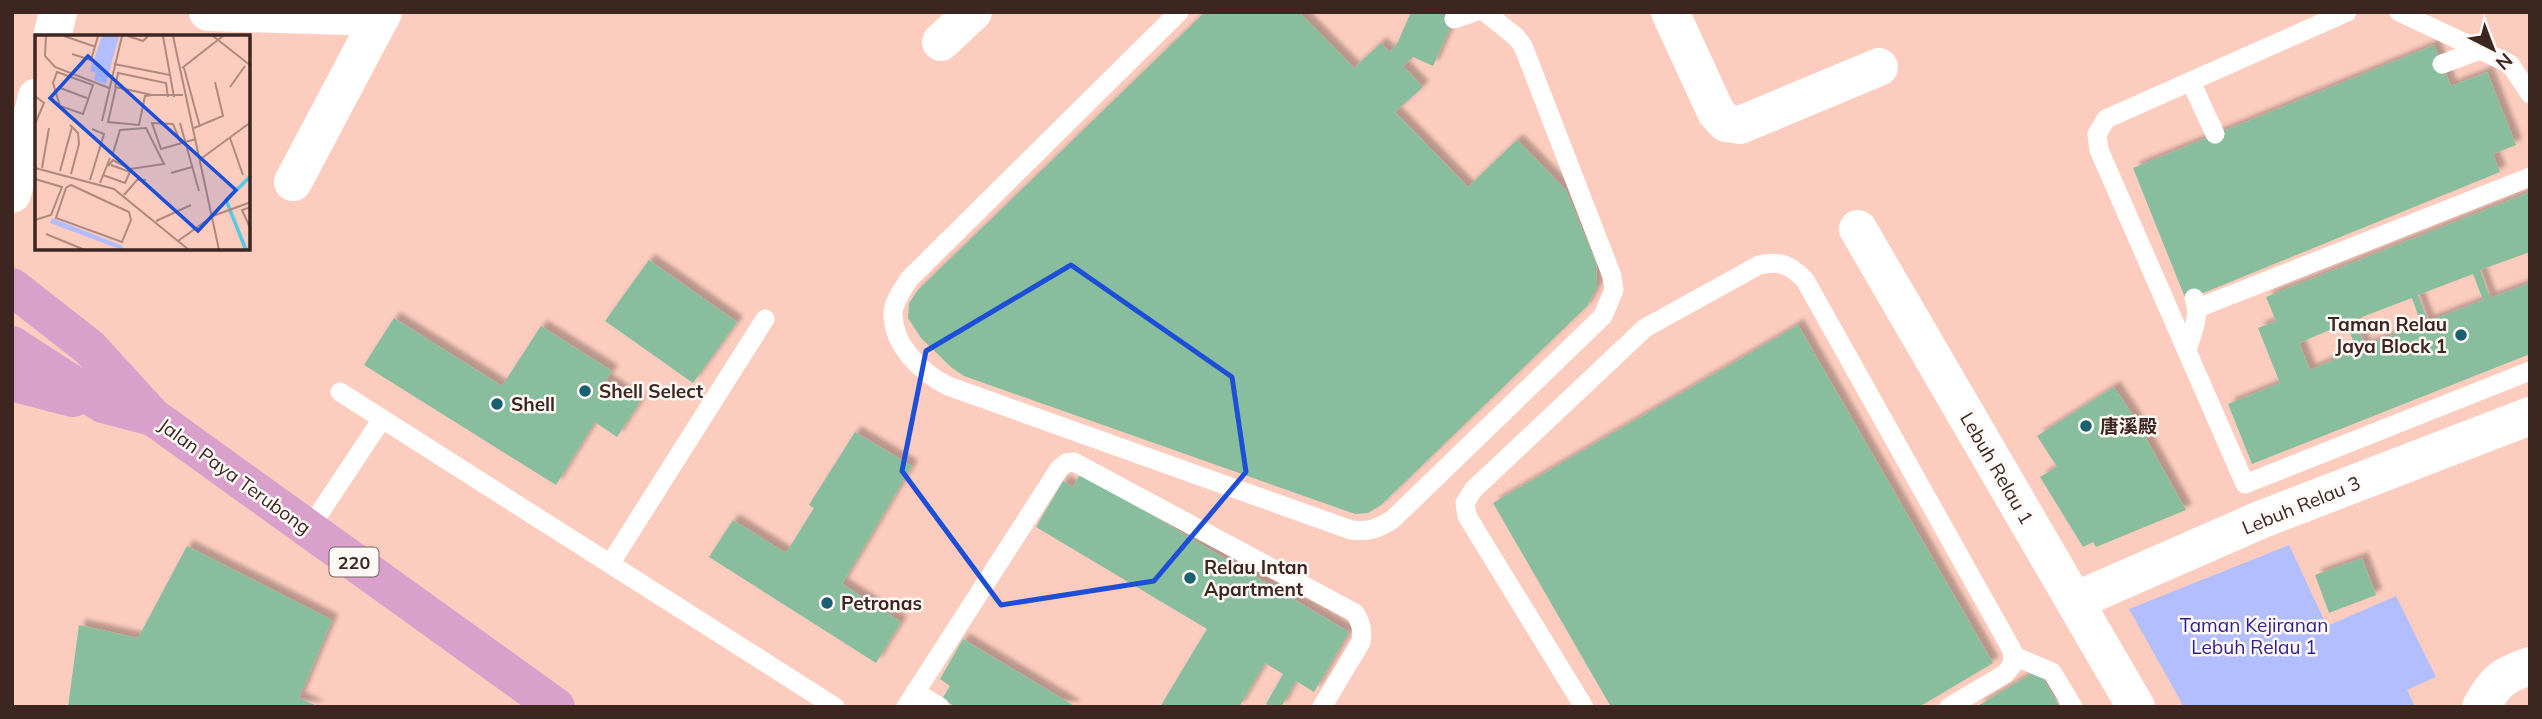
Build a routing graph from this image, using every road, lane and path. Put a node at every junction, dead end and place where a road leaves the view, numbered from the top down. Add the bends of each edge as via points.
1 (58, 12) edge
2 (208, 12) edge
3 (973, 12) edge
4 (1179, 12) edge
5 (1475, 12) edge
6 (1485, 12) edge
7 (1670, 12) edge
8 (2347, 12) edge
9 (2399, 12) edge
10 (382, 15) edge
11 (1454, 19) dead end
12 (1161, 20) edge
13 (52, 35) edge
14 (941, 42) dead end
15 (2480, 50) junction
16 (2442, 64) dead end
17 (1879, 67) dead end
18 (2191, 82) junction
19 (2530, 94) edge
20 (35, 105) edge
21 (2216, 134) dead end
22 (2530, 177) edge
23 (293, 181) dead end
24 (12, 194) edge
25 (1858, 229) dead end
26 (12, 287) edge
27 (765, 318) dead end
28 (12, 345) edge
29 (2187, 351) junction
30 (2530, 372) edge
31 (12, 382) edge
32 (340, 392) dead end
33 (103, 404) junction
34 (2530, 416) edge
35 (153, 417) junction
36 (382, 419) junction
37 (2253, 502) junction
38 (309, 529) junction
39 (610, 564) junction
40 (2075, 601) junction
41 (2014, 656) junction
42 (2530, 666) edge
43 (910, 699) edge
44 (556, 707) edge
45 (835, 707) edge
46 (940, 707) edge
47 (1322, 707) edge
48 (1584, 707) edge
49 (1949, 707) edge
50 (2073, 707) edge
51 (2136, 707) edge
52 (2481, 707) edge

1 - 13 street
2 - 10 street
3 - 14 street
4 - 12 lane
5 - 11 lane
6 - 12 lane via 1523,46 1614,290 1603,316 1393,519 1366,531 1350,530 948,386 918,366 897,331 893,313 909,279
7 - 17 street via 1716,112 1726,123 1740,125
8 - 18 lane
9 - 15 lane
10 - 23 street
15 - 16 lane
15 - 19 lane via 2510,64
18 - 21 lane
18 - 29 lane via 2106,119 2097,134 2099,150
20 - 24 street
22 - 29 lane via 2196,303
25 - 40 street, Lebuh Relau 1
26 - 35 main road, Jalan Paya Terubong / 220 via 90,348
27 - 39 lane
28 - 33 main road, Jalan Paya Terubong / 220
29 - 37 lane
30 - 37 lane
31 - 33 main road
32 - 36 lane
33 - 35 main road, Jalan Paya Terubong / 220
34 - 37 street, Lebuh Relau 3
35 - 38 main road, Jalan Paya Terubong / 220
36 - 38 lane
36 - 39 lane
37 - 40 street, Lebuh Relau 3
38 - 44 main road, Jalan Paya Terubong / 220
39 - 45 lane
40 - 51 street, Lebuh Relau 1
41 - 48 lane via 1805,280 1785,264 1772,262 1646,328 1473,490 1465,503 1467,516
41 - 49 lane via 2005,674
41 - 50 lane via 2052,672
42 - 52 street via 2507,674
43 - 46 lane
43 - 47 lane via 1059,469 1074,462 1355,613 1361,622 1361,642

